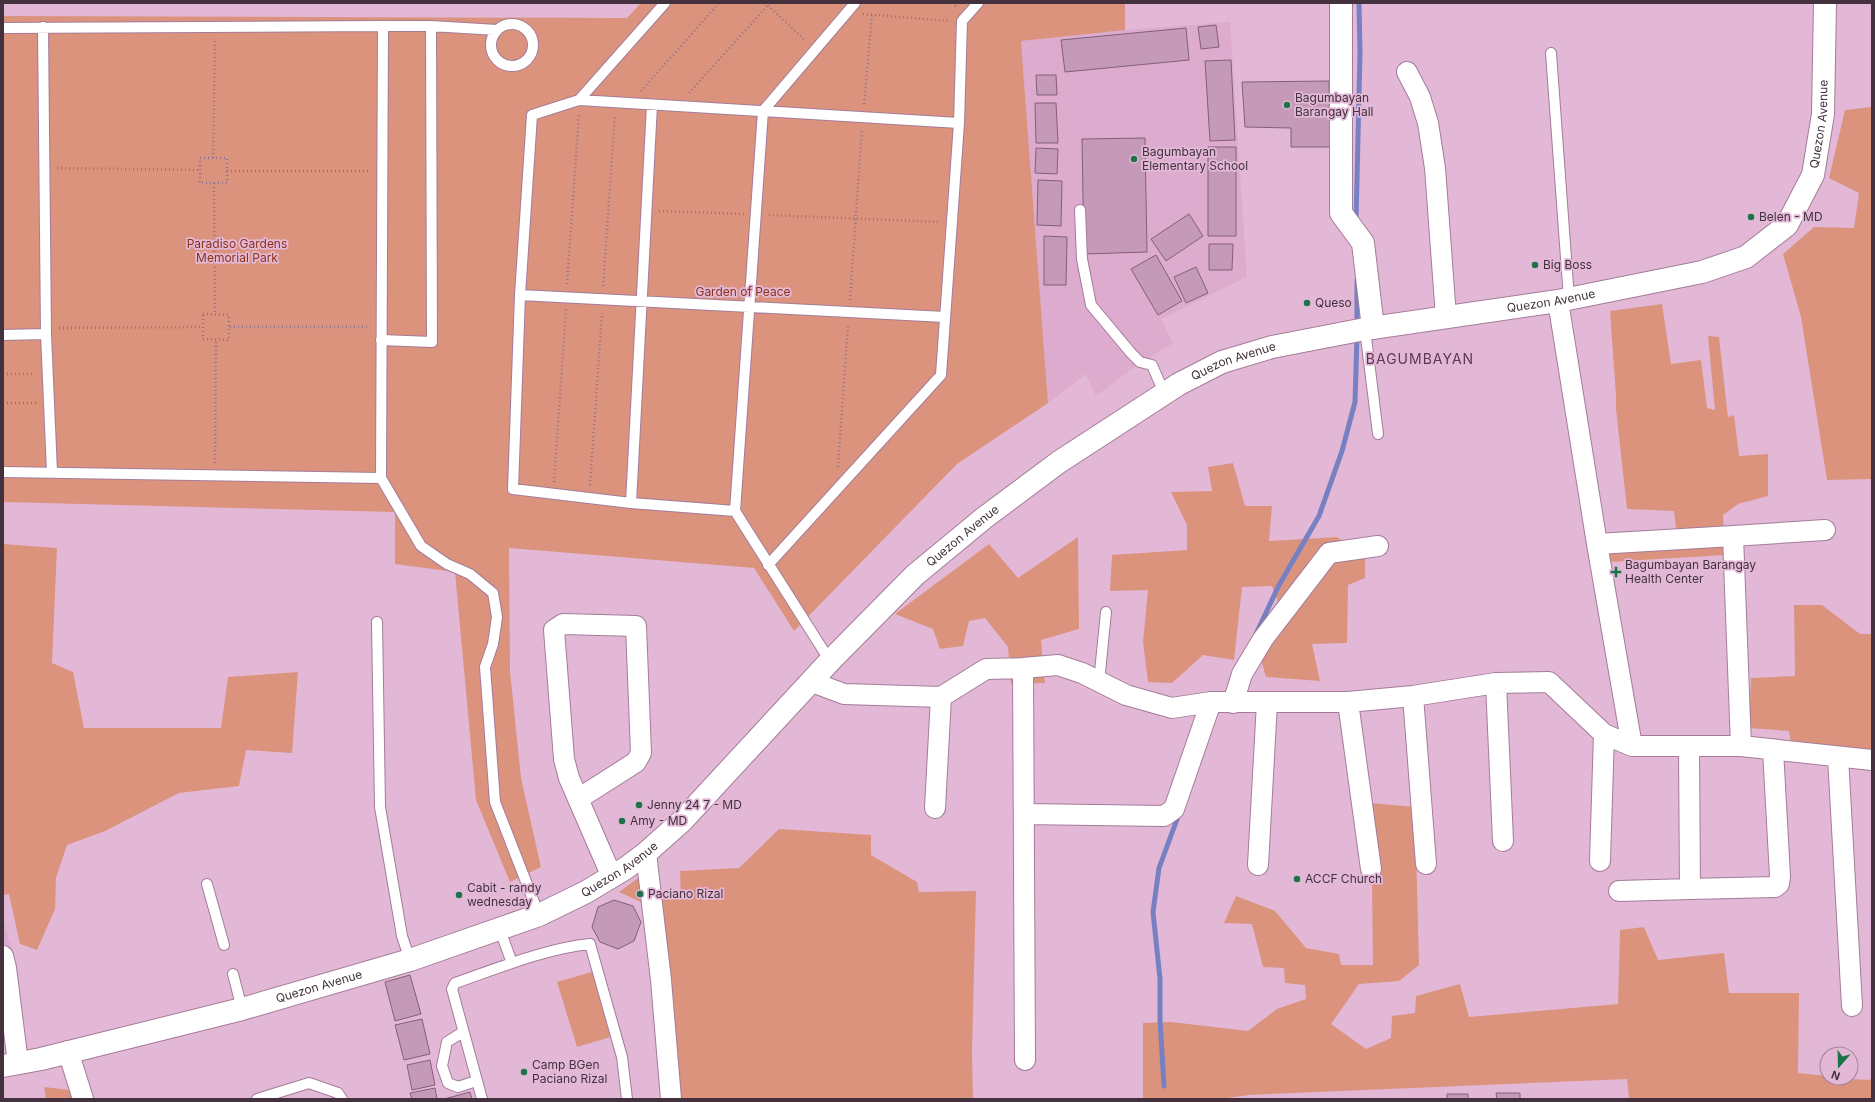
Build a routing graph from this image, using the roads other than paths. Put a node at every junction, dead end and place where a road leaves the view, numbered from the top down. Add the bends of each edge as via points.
1 (665, 3) edge
2 (855, 3) edge
3 (978, 3) edge
4 (1340, 3) edge
5 (1825, 3) edge
6 (383, 26) junction
7 (431, 26) junction
8 (43, 27) junction
9 (3, 28) edge
10 (497, 30) junction
11 (1551, 53) dead end
12 (1407, 72) dead end
13 (580, 100) junction
14 (652, 105) junction
15 (763, 112) junction
16 (960, 124) junction
17 (1080, 210) dead end
18 (520, 295) junction
19 (1563, 300) junction
20 (642, 301) junction
21 (749, 307) junction
22 (945, 317) junction
23 (1446, 317) junction
24 (1369, 328) junction
25 (46, 334) junction
26 (3, 335) edge
27 (381, 340) junction
28 (1164, 393) junction
29 (1378, 434) dead end
30 (3, 472) edge
31 (52, 472) junction
32 (381, 478) junction
33 (631, 503) junction
34 (735, 511) junction
35 (1825, 530) dead end
36 (1733, 536) junction
37 (1597, 544) junction
38 (1378, 546) dead end
39 (768, 565) junction
40 (1106, 612) dead end
41 (377, 622) dead end
42 (830, 661) junction
43 (1023, 668) junction
44 (812, 682) junction
45 (1099, 682) junction
46 (1496, 683) junction
47 (941, 696) junction
48 (1413, 696) junction
49 (1211, 702) junction
50 (1348, 702) junction
51 (1232, 703) junction
52 (1267, 703) junction
53 (1604, 734) junction
54 (1632, 746) junction
55 (1741, 746) junction
56 (1689, 747) junction
57 (1773, 750) junction
58 (1838, 757) junction
59 (1872, 760) edge
60 (578, 799) junction
61 (935, 808) dead end
62 (1024, 814) junction
63 (1503, 841) dead end
64 (646, 853) junction
65 (1600, 862) dead end
66 (1426, 864) dead end
67 (1258, 865) dead end
68 (1371, 869) dead end
69 (612, 877) junction
70 (207, 884) dead end
71 (1690, 889) junction
72 (1619, 891) dead end
73 (540, 915) junction
74 (500, 930) junction
75 (224, 944) dead end
76 (3, 956) edge
77 (410, 960) junction
78 (512, 963) junction
79 (233, 974) dead end
80 (1852, 1006) dead end
81 (242, 1009) junction
82 (463, 1032) junction
83 (68, 1051) junction
84 (1025, 1060) dead end
85 (10, 1064) edge
86 (476, 1081) junction
87 (83, 1099) edge
88 (257, 1099) edge
89 (342, 1099) edge
90 (482, 1099) edge
91 (627, 1099) edge
92 (671, 1099) edge

1 - 13 lane
2 - 15 lane
3 - 16 lane via 962,21
4 - 24 main road via 1341,213 1363,243
5 - 19 main road, Quezon Avenue via 1823,114 1813,175 1787,225 1746,257 1702,272
6 - 7 lane
6 - 8 lane
6 - 27 lane
7 - 10 lane
7 - 27 lane via 432,342
8 - 9 lane
8 - 25 lane
10 - 10 lane via 491,43 491,50 500,62 514,66 527,60 532,54 534,46 530,33 518,24 510,23
11 - 19 lane
12 - 23 street via 1420,96 1428,122 1435,168
13 - 14 lane
13 - 18 lane via 532,116
14 - 15 lane
14 - 20 lane
15 - 16 lane
15 - 21 lane
16 - 22 lane
17 - 28 lane via 1082,259 1091,305 1140,362 1152,364
18 - 20 lane
18 - 33 lane via 513,490
19 - 23 main road, Quezon Avenue
19 - 37 street
20 - 21 lane
20 - 33 lane
21 - 22 lane
21 - 34 lane
22 - 39 lane via 941,375
23 - 24 main road, Quezon Avenue
24 - 28 main road, Quezon Avenue via 1272,347 1222,362
24 - 29 lane
25 - 26 lane
25 - 31 lane
27 - 32 lane
28 - 42 main road, Quezon Avenue via 1059,462 984,518 915,575
30 - 31 lane
31 - 32 lane
32 - 73 lane via 421,546 447,564 470,574 493,593 497,617 485,667 495,802
33 - 34 lane
34 - 39 lane
35 - 36 street
36 - 37 street
36 - 55 street
37 - 54 street
38 - 51 street via 1329,553 1263,639 1242,674
39 - 42 lane
40 - 45 lane
41 - 77 lane via 380,807 402,936
42 - 44 main road, Quezon Avenue
43 - 45 street via 1058,665
43 - 47 street via 986,669
43 - 62 street
44 - 47 street via 844,694
44 - 64 main road, Quezon Avenue via 682,821
45 - 49 street via 1126,695 1172,708
46 - 48 street
46 - 53 street via 1549,682
46 - 63 street
47 - 61 street
48 - 50 street
48 - 66 street
49 - 51 street
49 - 62 street via 1174,809 1164,816
50 - 52 street
50 - 68 street
51 - 52 street
52 - 67 street
53 - 54 street
53 - 65 street
54 - 56 street
55 - 56 street
55 - 57 street
56 - 71 street
57 - 58 street
57 - 71 street via 1779,884 1774,888
58 - 59 street
58 - 80 street
60 - 60 street via 564,759 554,630 563,624 636,626 641,754 636,762
60 - 69 street
62 - 84 street
64 - 69 main road, Quezon Avenue
64 - 92 street via 661,980
69 - 73 main road, Quezon Avenue
70 - 75 lane
71 - 72 street
73 - 74 main road, Quezon Avenue
74 - 77 main road, Quezon Avenue
74 - 78 lane
76 - 85 street via 6,968
77 - 81 main road, Quezon Avenue
78 - 82 lane via 455,983 452,990
78 - 91 lane via 575,945 590,944 622,1057
79 - 81 lane
81 - 83 main road, Quezon Avenue
82 - 86 lane
82 - 86 lane via 447,1042 442,1066 448,1083 458,1087
83 - 85 main road, Quezon Avenue
83 - 87 street
86 - 90 lane
88 - 89 lane via 309,1083 338,1093

